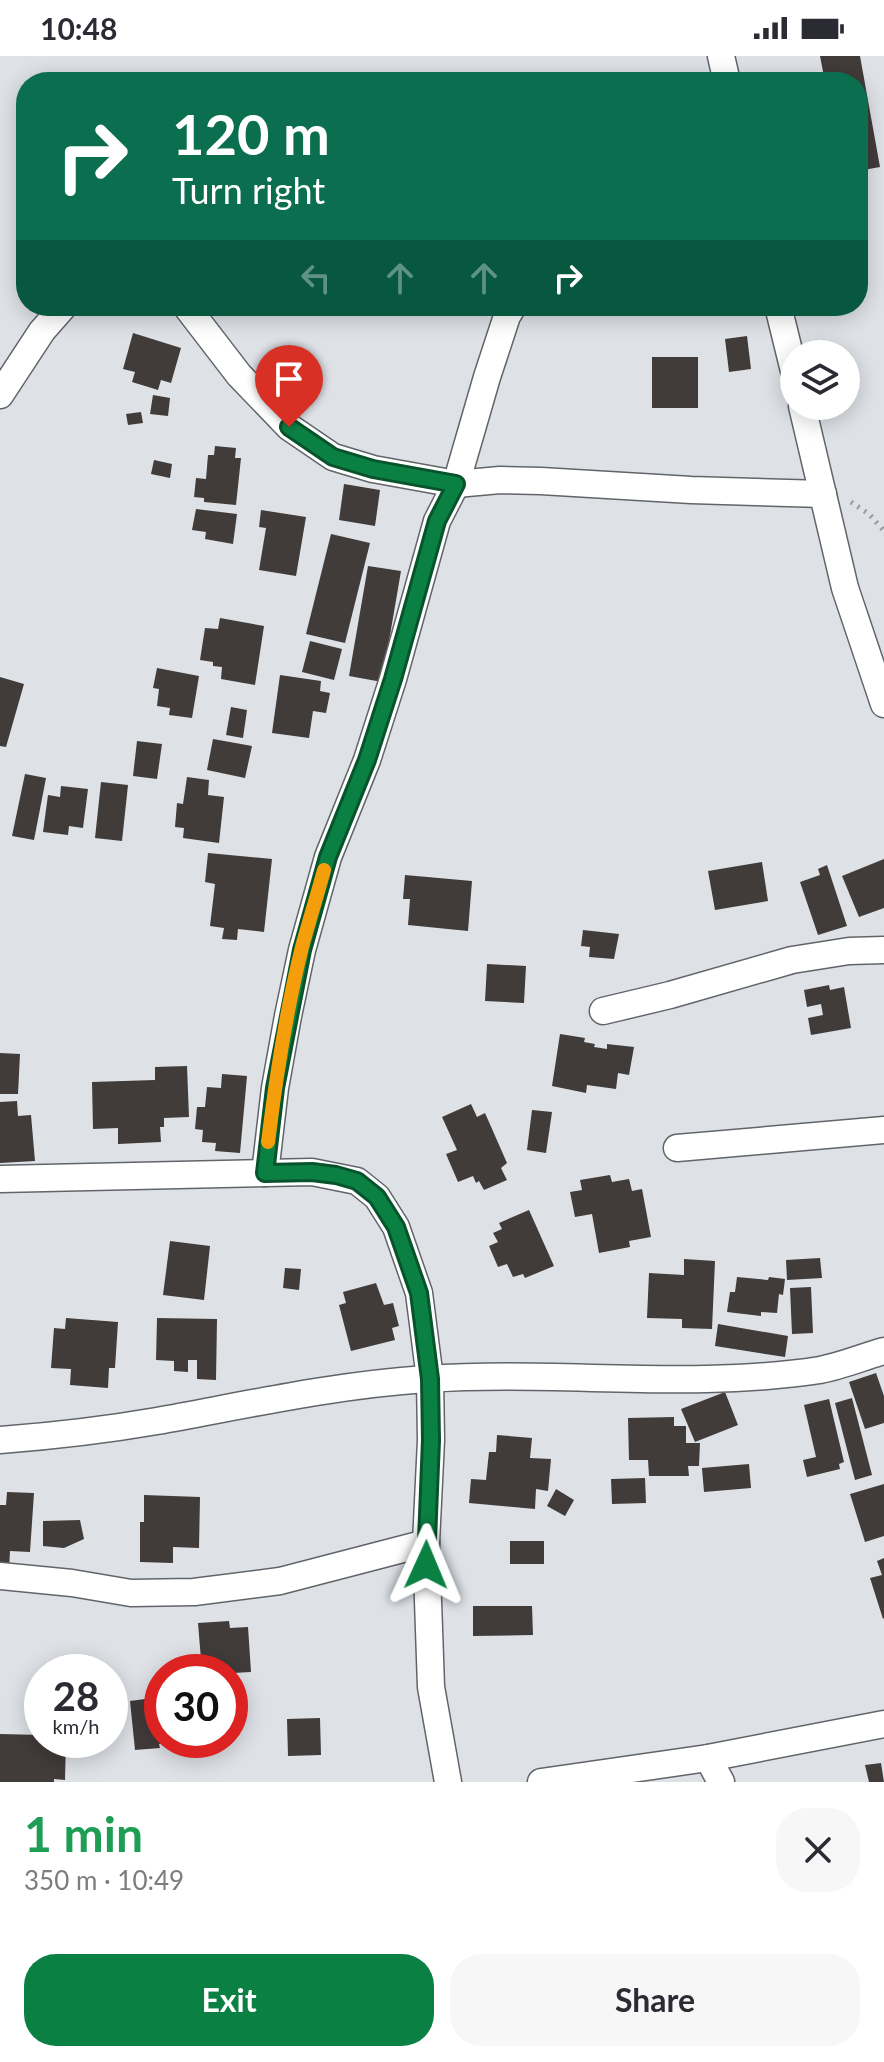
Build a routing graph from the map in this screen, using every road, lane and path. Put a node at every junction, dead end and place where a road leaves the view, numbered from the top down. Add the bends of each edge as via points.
1 (55, 316) edge
2 (194, 316) edge
3 (507, 316) edge
4 (780, 316) edge
5 (786, 340) edge
6 (0, 395) edge
7 (805, 420) edge
8 (456, 484) junction
9 (823, 494) junction
10 (884, 531) edge
11 (884, 704) edge
12 (884, 950) edge
13 (603, 1011) dead end
14 (884, 1130) edge
15 (677, 1148) dead end
16 (265, 1173) junction
17 (0, 1179) edge
18 (884, 1351) edge
19 (430, 1379) junction
20 (0, 1440) edge
21 (426, 1543) junction
22 (0, 1576) edge
23 (884, 1724) edge
24 (708, 1758) junction
25 (448, 1782) edge
26 (541, 1782) edge
27 (721, 1782) edge

1 - 6 street
2 - 8 street via 239,375 289,427 333,457
3 - 8 street
4 - 5 street
7 - 9 street
8 - 9 street via 541,481
8 - 16 street via 437,521 393,679 328,857 302,950 275,1088
9 - 10 path via 846,499
9 - 11 street via 845,588
12 - 13 street via 792,960
14 - 15 street
16 - 17 street
16 - 19 street via 336,1175 357,1181 377,1197 396,1227 419,1293
18 - 19 street via 823,1369 713,1380
19 - 20 street via 357,1385 77,1434
19 - 21 street
21 - 22 street via 280,1581 194,1592 131,1593
21 - 25 street via 431,1687
23 - 24 street
24 - 26 street
24 - 27 street

